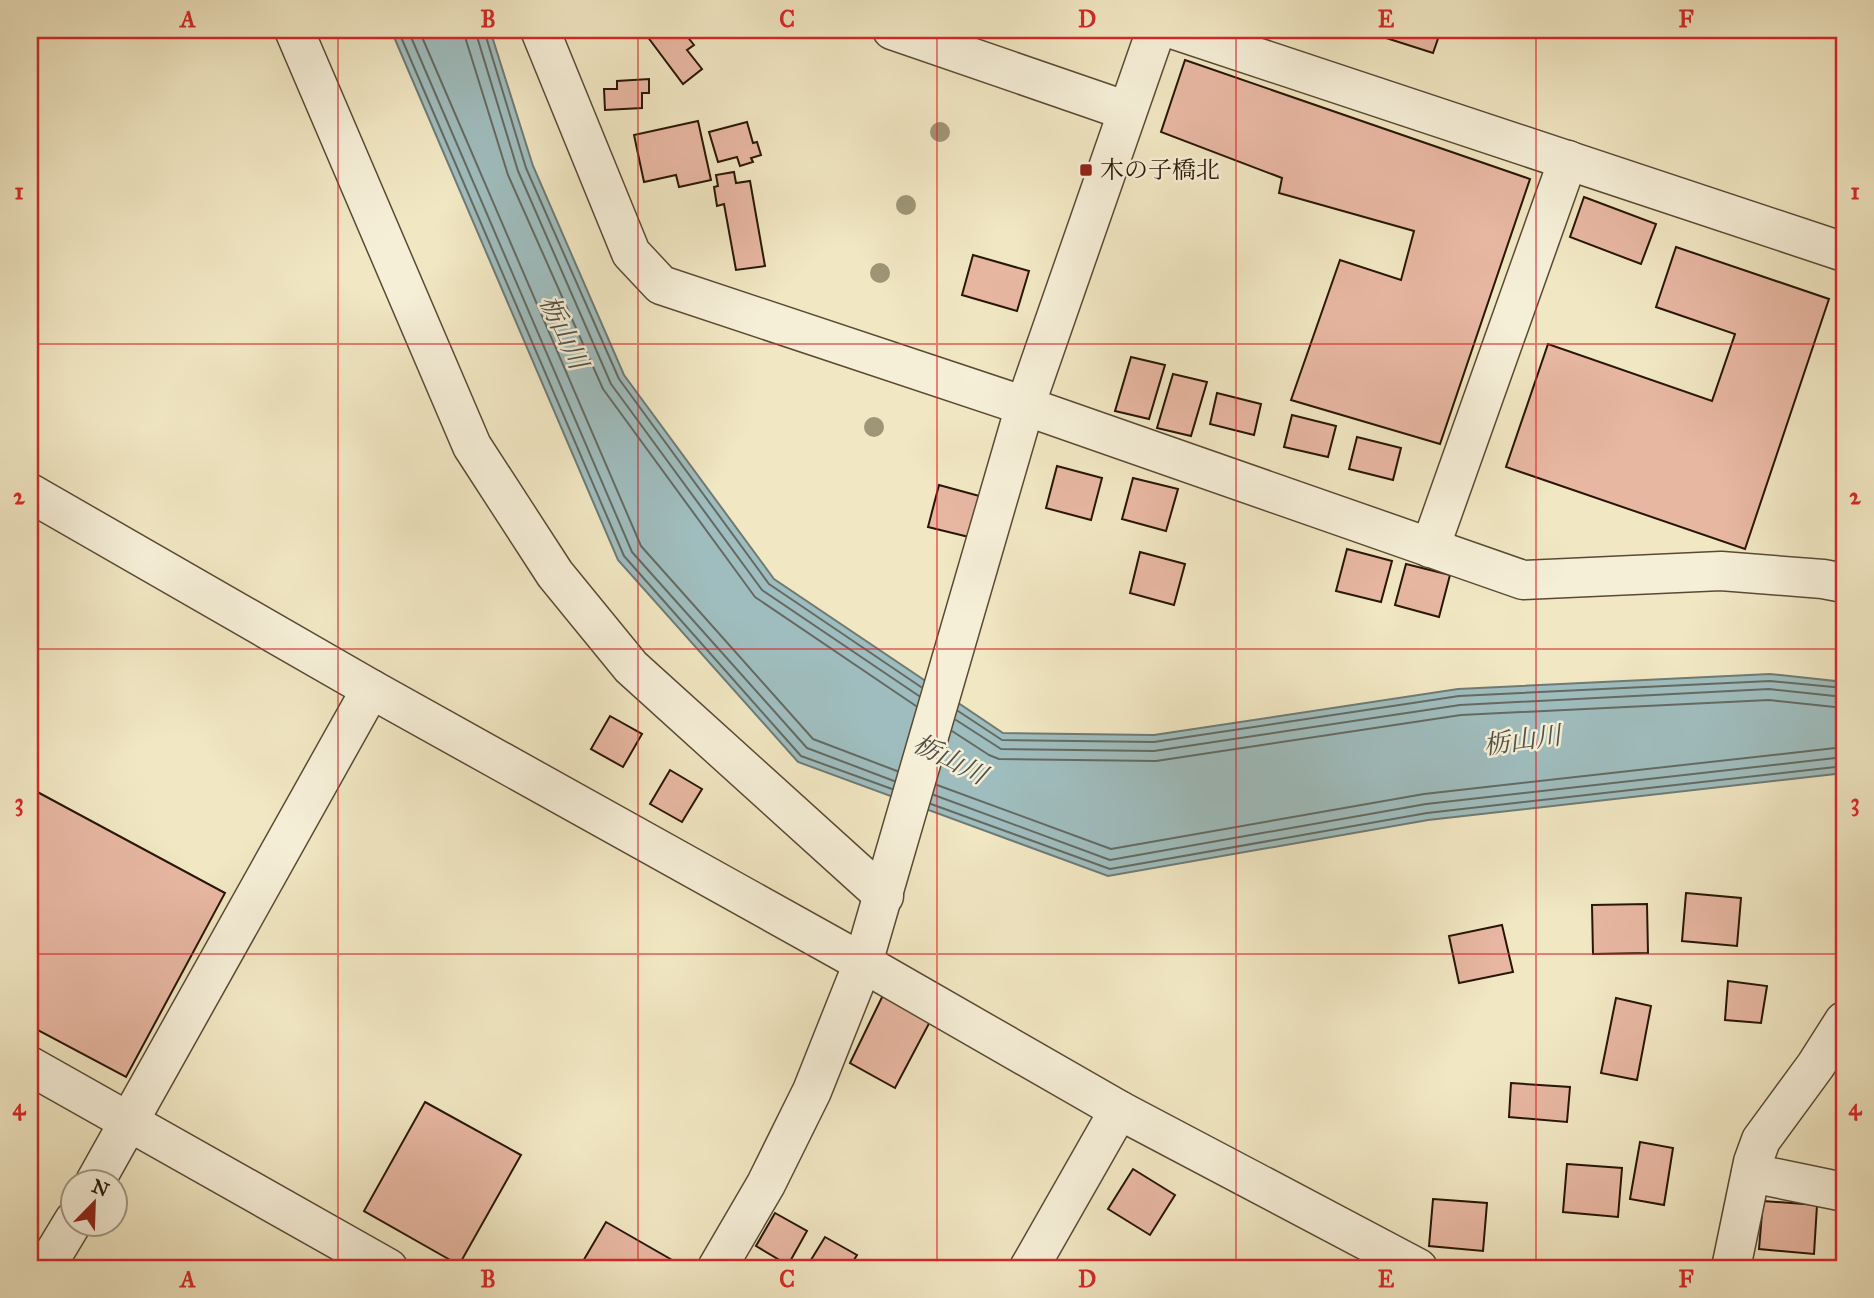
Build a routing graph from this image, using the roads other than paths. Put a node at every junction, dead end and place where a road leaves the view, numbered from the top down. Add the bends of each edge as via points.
1 (293, 30) edge
2 (540, 30) edge
3 (892, 30) edge
4 (1156, 30) edge
5 (1175, 30) edge
6 (1127, 111) junction
7 (1568, 160) junction
8 (1844, 252) edge
9 (1025, 405) junction
10 (30, 493) edge
11 (1430, 548) junction
12 (1844, 583) edge
13 (370, 689) junction
14 (884, 895) junction
15 (863, 963) junction
16 (1844, 1021) edge
17 (30, 1066) edge
18 (1119, 1110) junction
19 (130, 1123) junction
20 (103, 1168) edge
21 (1751, 1173) junction
22 (1844, 1192) edge
23 (63, 1238) edge
24 (45, 1268) edge
25 (388, 1268) edge
26 (717, 1268) edge
27 (1029, 1268) edge
28 (1418, 1268) edge
29 (1731, 1268) edge

1 - 14 street via 472,446 555,573 631,667
2 - 9 street via 631,253 661,285
3 - 6 street
4 - 6 street
5 - 7 street
6 - 9 street
7 - 8 street
7 - 11 street
9 - 11 street
9 - 14 street
10 - 13 street
11 - 12 street via 1523,580 1721,571
13 - 15 street
13 - 19 street
14 - 15 street
15 - 18 street
15 - 26 street via 812,1091
16 - 21 street via 1761,1140
17 - 19 street
18 - 27 street
18 - 28 street
19 - 20 street
19 - 25 street
21 - 22 street
21 - 29 street
23 - 24 street

